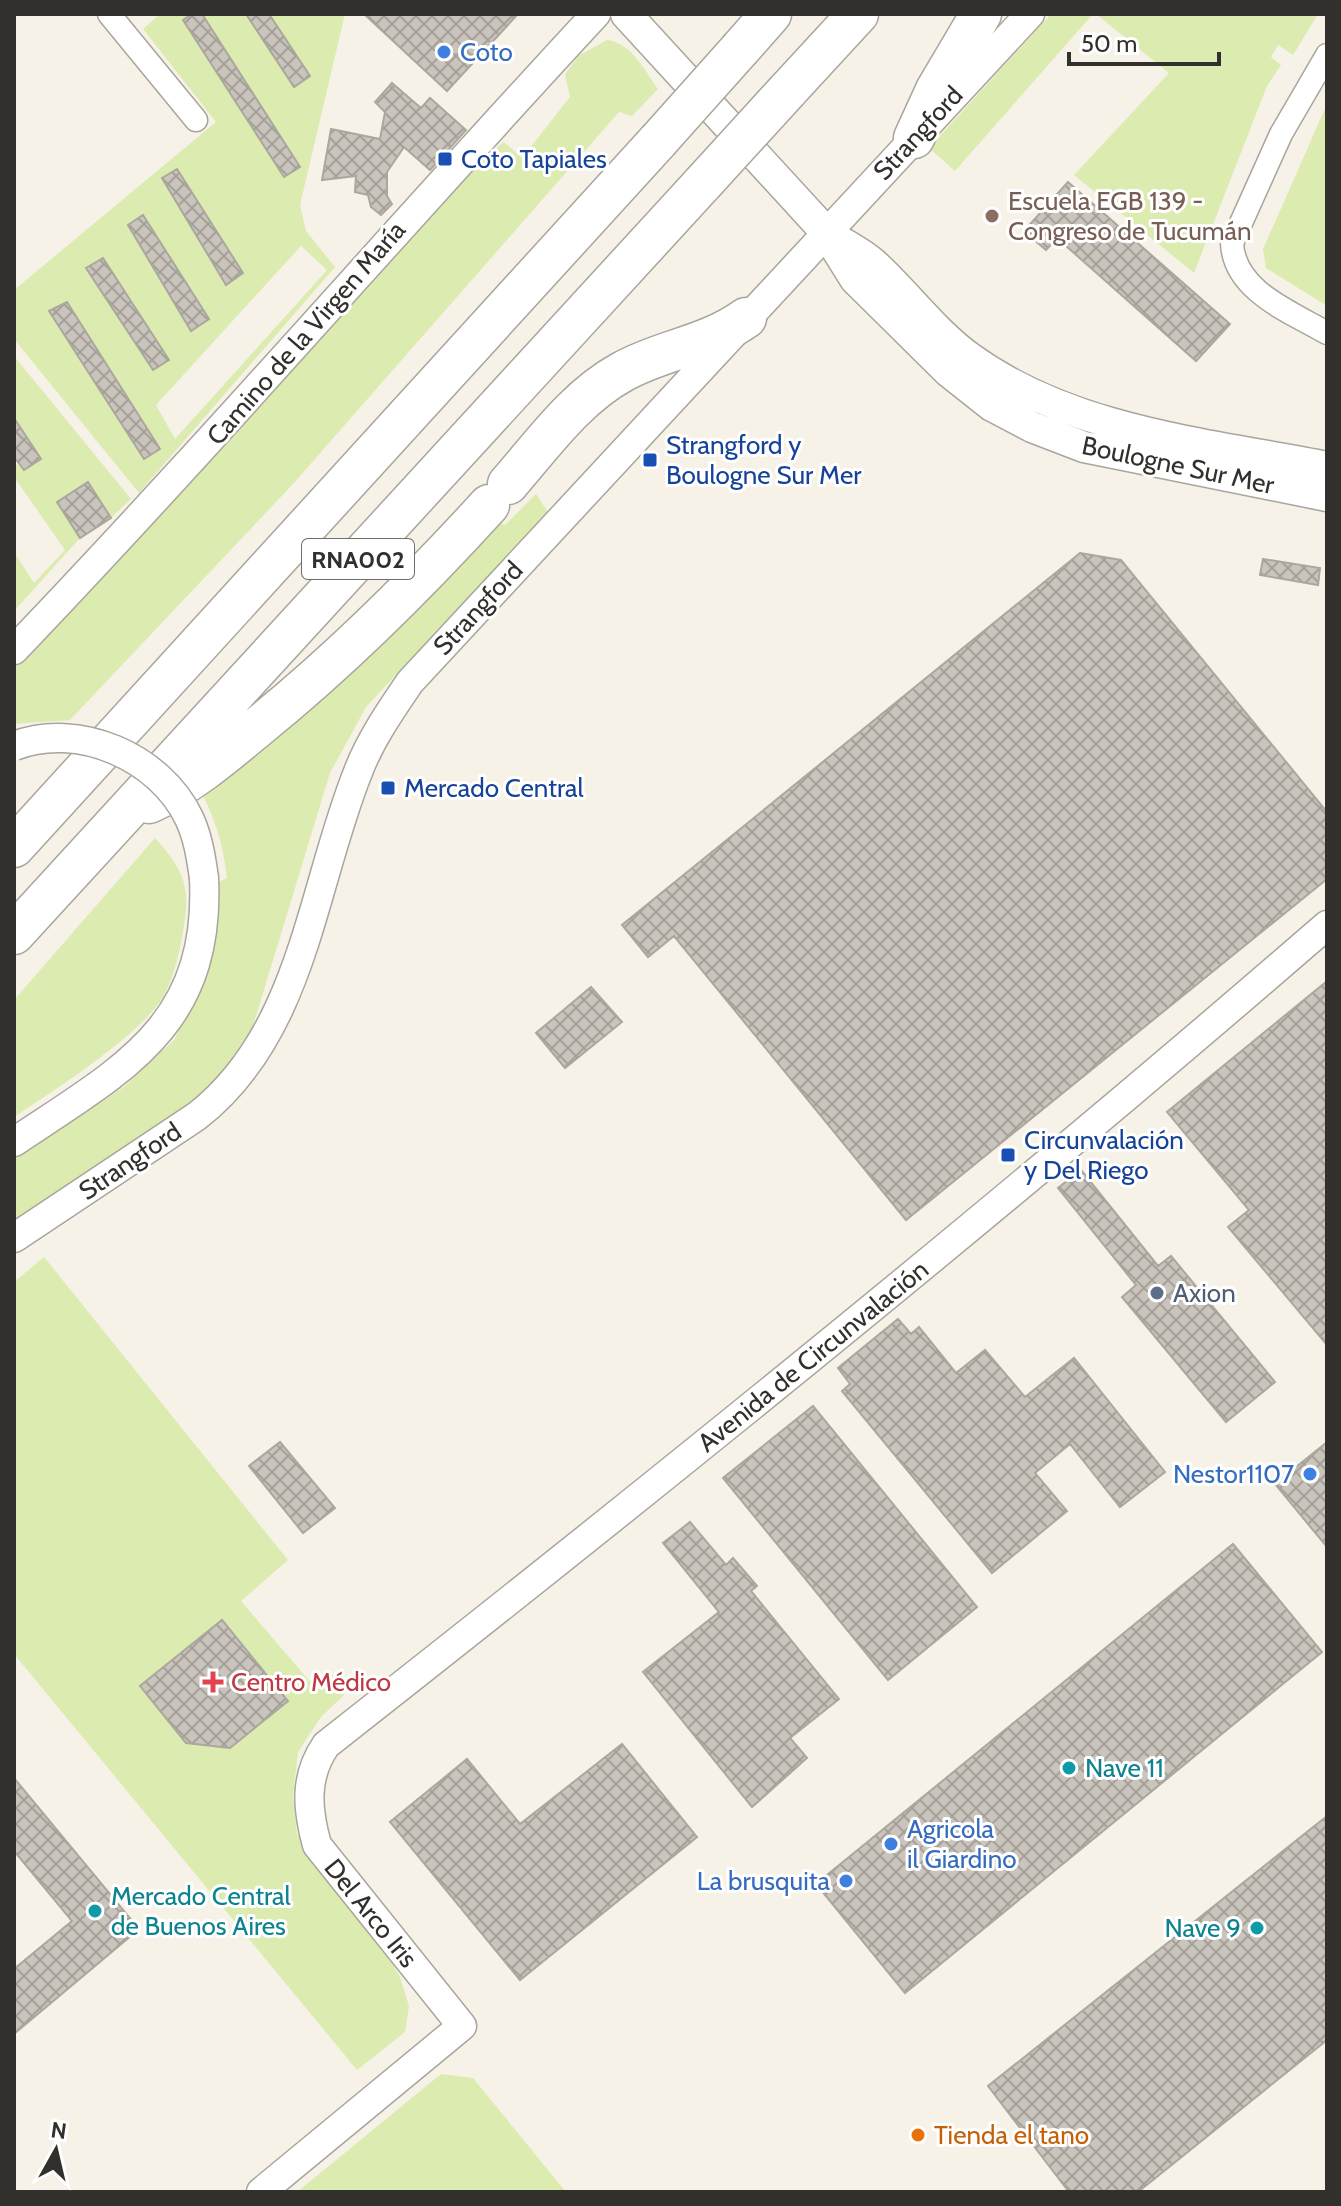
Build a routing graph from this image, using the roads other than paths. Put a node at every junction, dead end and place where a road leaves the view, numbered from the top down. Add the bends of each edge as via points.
1 (109, 14) edge
2 (596, 14) edge
3 (626, 14) edge
4 (771, 14) edge
5 (858, 14) edge
6 (981, 14) edge
7 (1030, 14) edge
8 (1327, 55) edge
9 (196, 120) dead end
10 (914, 138) junction
11 (825, 231) junction
12 (746, 318) junction
13 (1327, 333) edge
14 (1327, 467) edge
15 (1327, 496) edge
16 (14, 650) edge
17 (14, 746) edge
18 (124, 815) junction
19 (14, 847) edge
20 (1327, 925) edge
21 (14, 934) edge
22 (14, 1142) edge
23 (14, 1238) edge
24 (308, 1788) joint
25 (261, 2192) edge

1 - 9 street
2 - 16 street, Camino de la Virgen María via 167,490
3 - 11 main road, Boulogne Sur Mer
4 - 19 highway, RNA002, bridge
5 - 18 highway, RNA002, bridge
6 - 10 highway
7 - 10 street, Strangford
8 - 13 street via 1281,134 1232,243 1239,270 1254,289
10 - 11 street, Strangford
11 - 12 street, Strangford
11 - 14 main road, Boulogne Sur Mer via 872,262 966,355 1045,403 1168,436
11 - 15 main road, Boulogne Sur Mer via 855,279 949,372 992,406 1084,447
12 - 18 highway via 721,335 647,361 590,393 406,596 317,679 184,787
12 - 23 street, Strangford via 410,682 358,770 291,981 243,1072 197,1116
17 - 22 street, bridge via 54,738 86,741 146,766 188,815 200,846 206,915 198,961 164,1028 96,1089
18 - 21 highway, RNA002
20 - 24 street, Avenida de Circunvalación via 1001,1203 326,1745 315,1760
24 - 25 street, Del Arco Iris via 317,1845 462,2026

